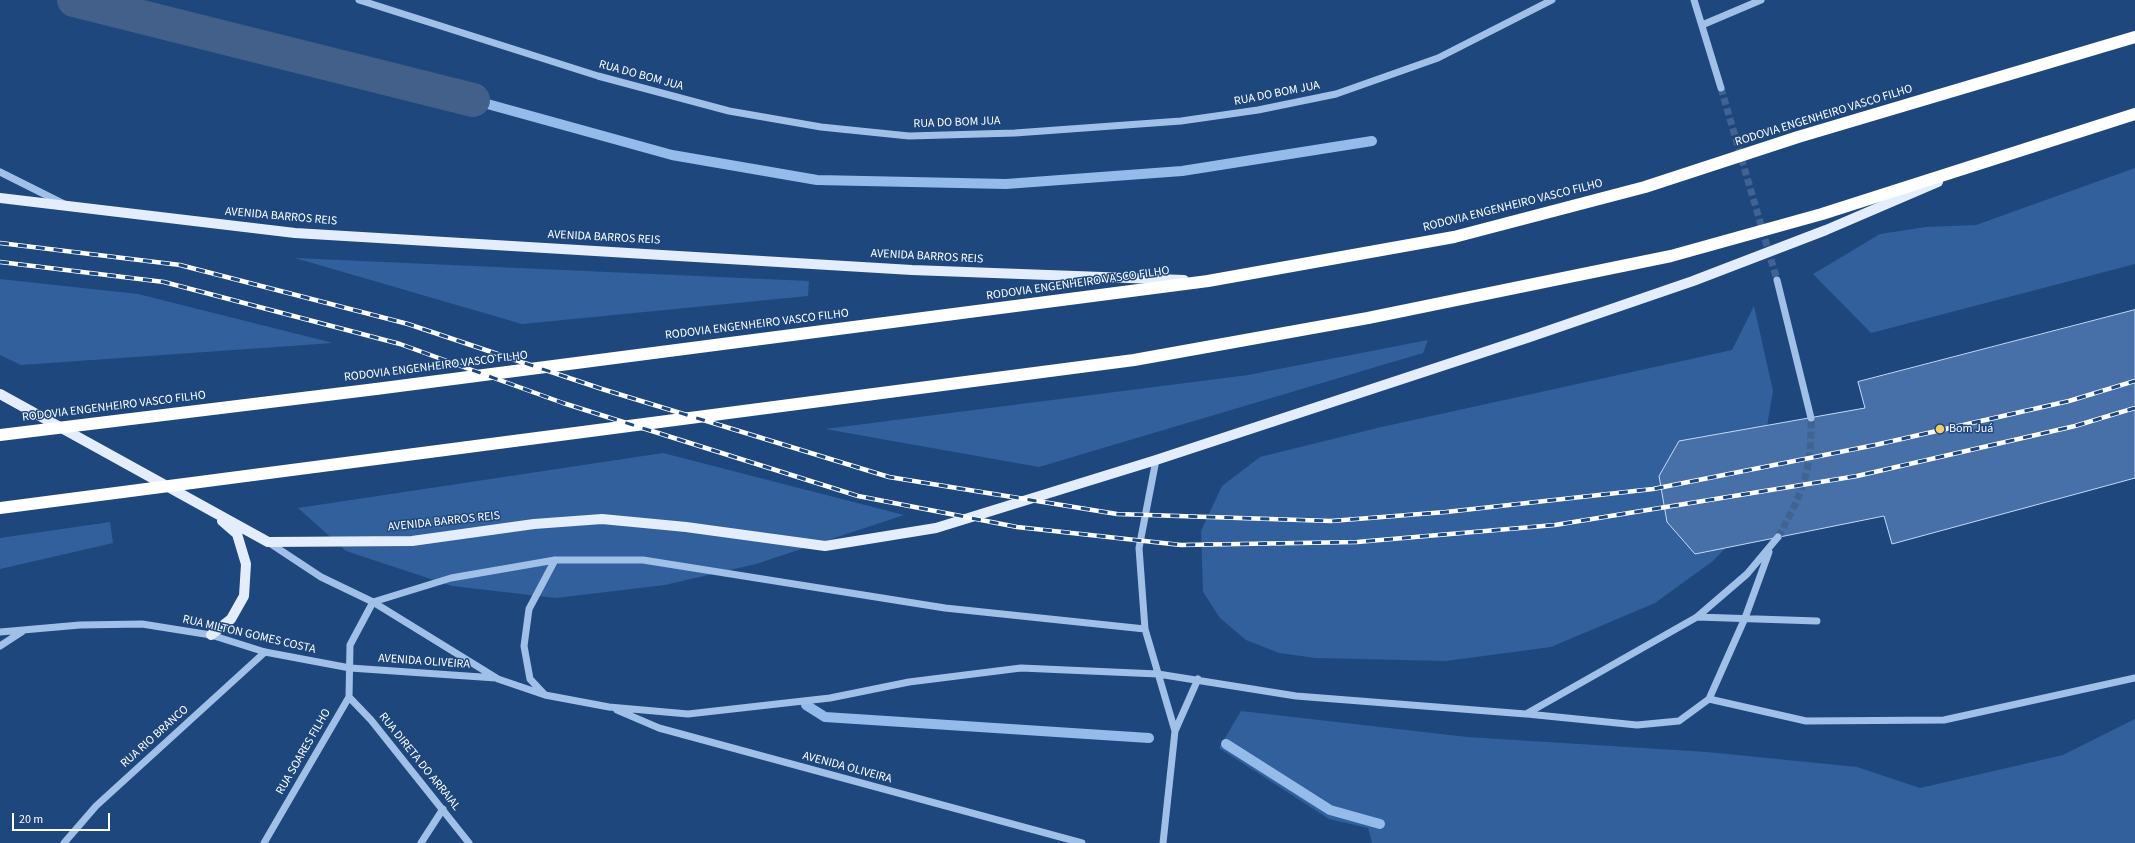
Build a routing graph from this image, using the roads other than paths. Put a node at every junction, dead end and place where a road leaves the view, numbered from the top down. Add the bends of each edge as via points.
1 (358, 0) edge
2 (1552, 0) edge
3 (1694, 0) edge
4 (1761, 0) edge
5 (1702, 24) junction
6 (2135, 37) edge
7 (1721, 88) tunnel mouth
8 (2135, 114) edge
9 (1984, 162) junction
10 (0, 172) edge
11 (0, 198) edge
12 (70, 206) junction
13 (1777, 280) tunnel mouth
14 (1208, 281) junction
15 (0, 394) edge
16 (1811, 418) tunnel mouth
17 (0, 435) edge
18 (1156, 460) junction
19 (205, 506) junction
20 (0, 508) edge
21 (1778, 537) tunnel mouth
22 (268, 542) junction
23 (1771, 546) junction
24 (555, 560) junction
25 (373, 602) junction
26 (1697, 617) junction
27 (1745, 618) junction
28 (1817, 621) dead end
29 (1145, 629) junction
30 (23, 631) junction
31 (0, 632) edge
32 (211, 635) junction
33 (0, 646) edge
34 (265, 652) junction
35 (350, 668) junction
36 (1158, 674) junction
37 (498, 678) junction
38 (2135, 678) edge
39 (1198, 679) junction
40 (545, 695) junction
41 (348, 697) junction
42 (1709, 699) junction
43 (609, 707) junction
44 (1526, 714) junction
45 (1175, 731) junction
46 (443, 809) junction
47 (64, 843) edge
48 (264, 843) edge
49 (421, 843) edge
50 (469, 843) edge
51 (1082, 843) edge
52 (1163, 843) edge

1 - 2 street, RUA DO BOM JUA via 598,76 729,112 821,127 909,136 1015,133 1173,122 1336,94 1438,58
3 - 5 street
4 - 5 street
5 - 7 street
6 - 14 highway, RODOVIA ENGENHEIRO VASCO FILHO via 1798,137 1645,187 1454,237
8 - 9 highway
9 - 18 main road, AVENIDA BARROS REIS via 1826,230 1693,281
9 - 20 highway, bridge via 1822,214 1671,256 1368,318 1134,360
10 - 12 street
11 - 12 main road, AVENIDA BARROS REIS
12 - 14 main road, AVENIDA BARROS REIS via 295,233 912,270
13 - 16 street
14 - 17 highway, RODOVIA ENGENHEIRO VASCO FILHO, bridge
15 - 19 main road
18 - 22 main road, AVENIDA BARROS REIS via 936,528 825,546 686,527 602,519 534,524 412,541
18 - 29 street via 1139,548
19 - 22 main road
19 - 32 main road via 237,534 246,564 244,596 231,618
21 - 23 street
22 - 25 street via 321,577
23 - 26 street via 1747,574
23 - 27 street
24 - 25 street via 451,578
24 - 29 street via 643,560 945,608
24 - 40 street via 529,609 524,646 530,679
25 - 35 street, RUA SOARES FILHO via 350,645
25 - 37 street
26 - 27 street
26 - 44 street
27 - 28 street
27 - 42 street
29 - 36 street
30 - 31 street, RUA MILTON GOMES COSTA
30 - 32 street, RUA MILTON GOMES COSTA via 80,625 142,624
30 - 33 street
32 - 34 street, RUA MILTON GOMES COSTA
34 - 35 street, RUA MILTON GOMES COSTA
34 - 47 street, RUA RIO BRANCO via 96,806
35 - 37 street, AVENIDA OLIVEIRA
35 - 41 street, RUA SOARES FILHO
36 - 39 street
36 - 43 street via 1021,668 909,682 830,698 688,714
36 - 45 street
37 - 40 street
38 - 42 street via 1944,720 1806,721
39 - 44 street via 1296,696
39 - 45 street
40 - 43 street
41 - 46 street, RUA DIRETA DO ARRAIAL via 371,720
41 - 48 street, RUA SOARES FILHO
42 - 44 street via 1679,721 1637,725
43 - 51 street, AVENIDA OLIVEIRA via 659,728
45 - 52 street
46 - 49 street
46 - 50 street, RUA DIRETA DO ARRAIAL

